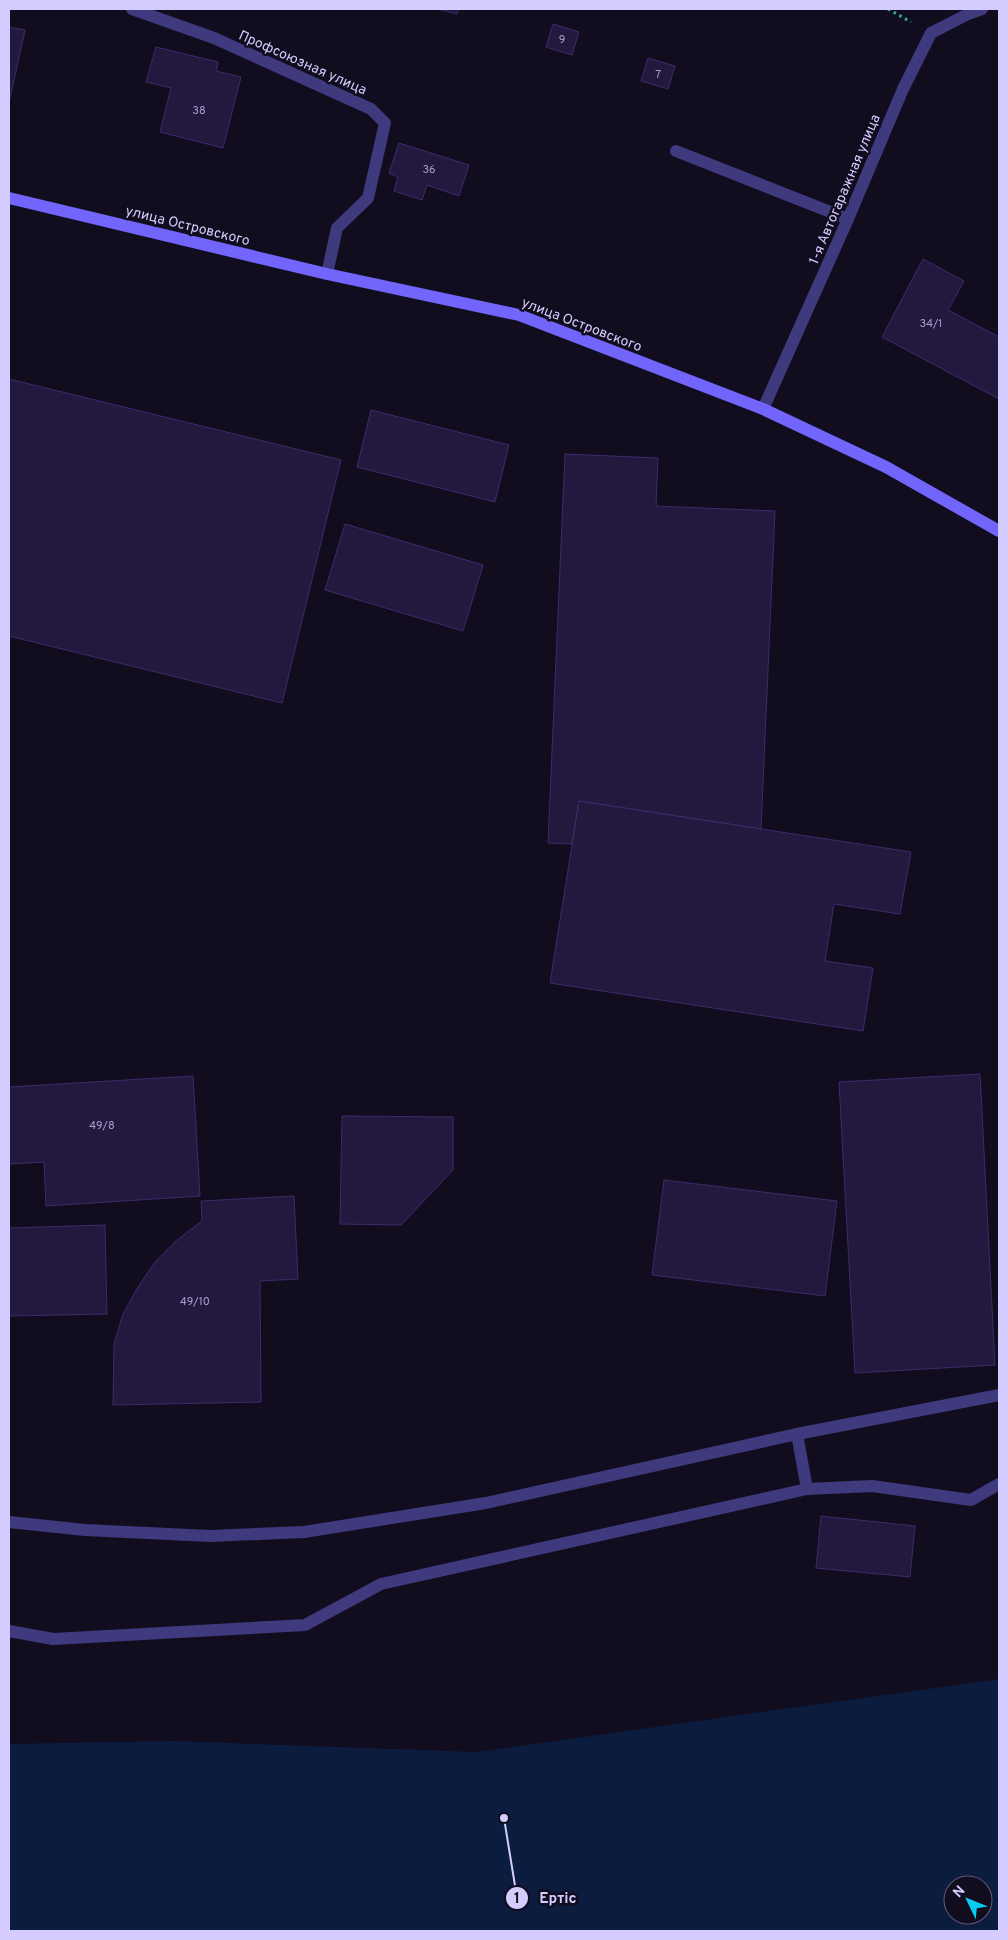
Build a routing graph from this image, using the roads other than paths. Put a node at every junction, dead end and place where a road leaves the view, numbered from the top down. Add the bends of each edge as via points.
1 (132, 9) edge
2 (982, 9) edge
3 (676, 151) dead end
4 (9, 198) edge
5 (848, 219) junction
6 (327, 274) junction
7 (763, 409) junction
8 (999, 532) edge
9 (999, 1395) edge
10 (798, 1434) junction
11 (999, 1484) edge
12 (807, 1489) junction
13 (9, 1522) edge
14 (9, 1631) edge

1 - 6 street, Профсоюзная улица via 214,38 371,109 385,123 368,198 337,228
2 - 5 street, 1-я Автогаражная улица via 931,33 903,89
3 - 5 street
4 - 6 main road, улица Островского
5 - 7 street, 1-я Автогаражная улица
6 - 7 main road, улица Островского via 519,315
7 - 8 main road, улица Островского via 886,467
9 - 10 street
10 - 12 street
10 - 13 street via 486,1503 304,1532 210,1536 85,1530
11 - 12 street via 971,1500 872,1486
12 - 14 street via 382,1584 305,1625 53,1639

